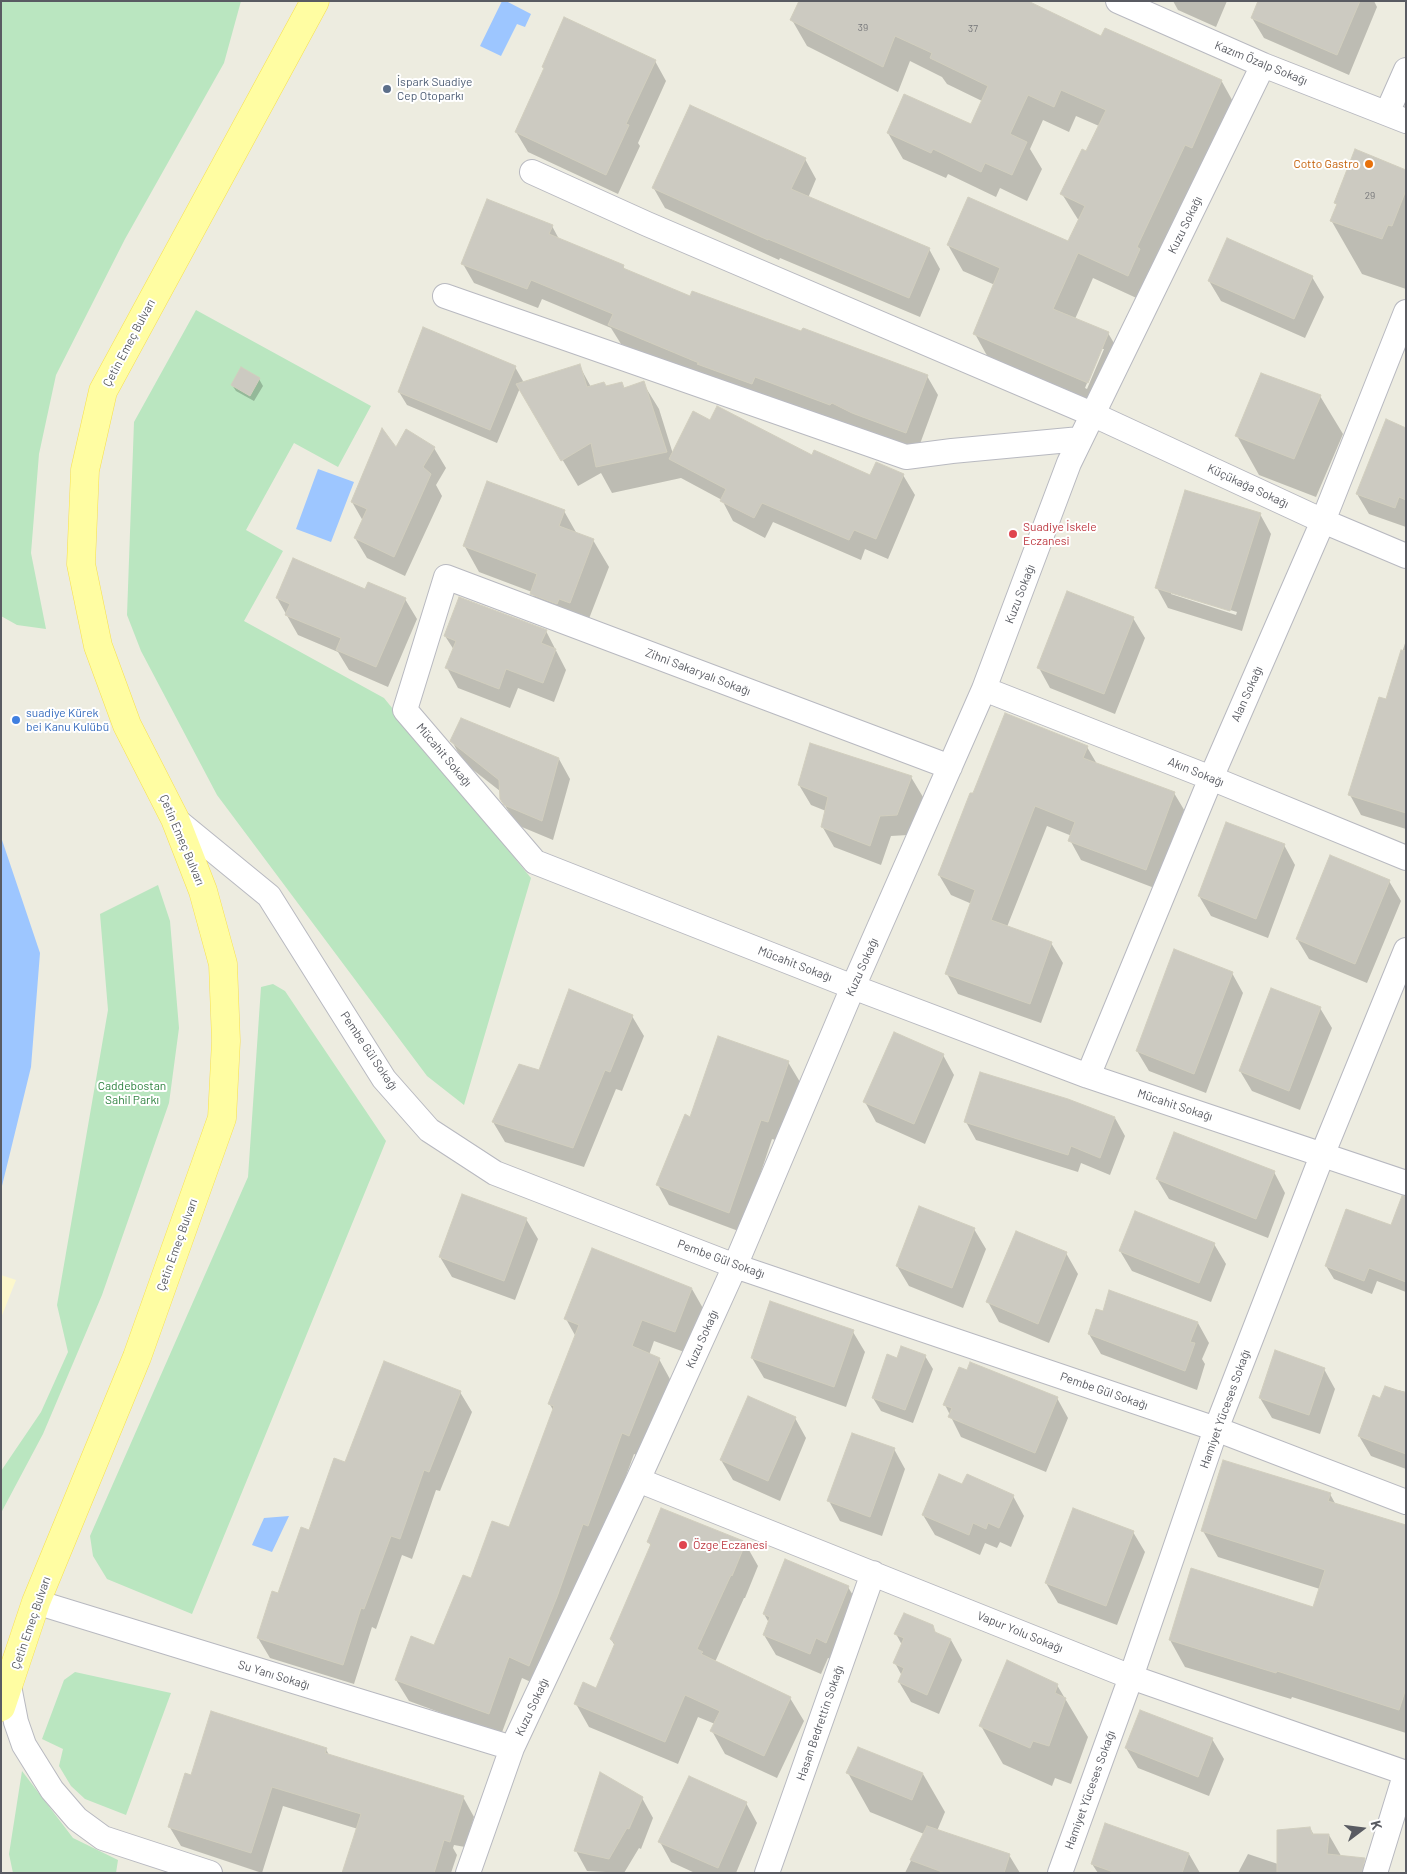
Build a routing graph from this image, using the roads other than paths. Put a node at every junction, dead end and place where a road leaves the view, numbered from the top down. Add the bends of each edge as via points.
1 (315, 1) edge
2 (1118, 1) edge
3 (1263, 65) junction
4 (1406, 70) edge
5 (1396, 117) edge
6 (532, 172) dead end
7 (445, 296) dead end
8 (1406, 312) edge
9 (1092, 414) junction
10 (1080, 439) junction
11 (1323, 521) junction
12 (1406, 556) edge
13 (446, 577) joint
14 (984, 689) junction
15 (950, 767) junction
16 (1211, 778) junction
17 (175, 819) junction
18 (1406, 858) edge
19 (1406, 950) edge
20 (853, 987) junction
21 (1088, 1076) junction
22 (1323, 1154) junction
23 (1406, 1183) edge
24 (735, 1266) junction
25 (1216, 1429) junction
26 (638, 1480) junction
27 (1406, 1502) edge
28 (873, 1573) junction
29 (36, 1602) junction
30 (1131, 1677) junction
31 (5, 1696) edge
32 (512, 1748) junction
33 (1406, 1773) edge
34 (210, 1873) edge
35 (468, 1873) edge
36 (767, 1873) edge
37 (1060, 1873) edge
38 (1374, 1873) edge

1 - 17 main road, Çetin Emeç Bulvarı via 103,392 85,470 81,564 98,646 127,725
2 - 3 street, Kazım Özalp Sokağı
3 - 5 street, Kazım Özalp Sokağı
3 - 9 street, Kuzu Sokağı
4 - 5 street
6 - 9 street, Küçükağa Sokağı
7 - 10 street via 906,457
8 - 11 street, Alan Sokağı
9 - 10 street, Kuzu Sokağı
9 - 11 street, Küçükağa Sokağı
10 - 14 street, Kuzu Sokağı
11 - 12 street, Küçükağa Sokağı
11 - 16 street, Alan Sokağı
13 - 15 street, Zihni Sakaryalı Sokağı
13 - 20 street, Mücahit Sokağı via 405,710 535,862
14 - 15 street, Kuzu Sokağı
14 - 16 street, Akın Sokağı
15 - 20 street, Kuzu Sokağı
16 - 18 street, Akın Sokağı
16 - 21 street, Alan Sokağı
17 - 24 street, Pembe Gül Sokağı via 269,896 384,1079 429,1130 495,1172
17 - 29 main road, Çetin Emeç Bulvarı via 203,891 223,964 226,1040 222,1118 137,1357
19 - 22 street, Hamiyet Yüceses Sokağı
20 - 21 street, Mücahit Sokağı
20 - 24 street, Kuzu Sokağı
21 - 22 street, Mücahit Sokağı
22 - 23 street, Mücahit Sokağı
22 - 25 street, Hamiyet Yüceses Sokağı
24 - 25 street, Pembe Gül Sokağı
24 - 26 street, Kuzu Sokağı
25 - 27 street, Pembe Gül Sokağı
25 - 30 street, Hamiyet Yüceses Sokağı
26 - 28 street, Vapur Yolu Sokağı
26 - 32 street, Kuzu Sokağı
28 - 30 street, Vapur Yolu Sokağı
28 - 36 street, Hasan Bedrettin Sokağı
29 - 31 main road, Çetin Emeç Bulvarı
29 - 32 street, Su Yanı Sokağı
30 - 33 street, Vapur Yolu Sokağı
30 - 37 street, Hamiyet Yüceses Sokağı
31 - 34 street via 24,1745 52,1790 77,1819 103,1838
32 - 35 street, Kuzu Sokağı
33 - 38 street

